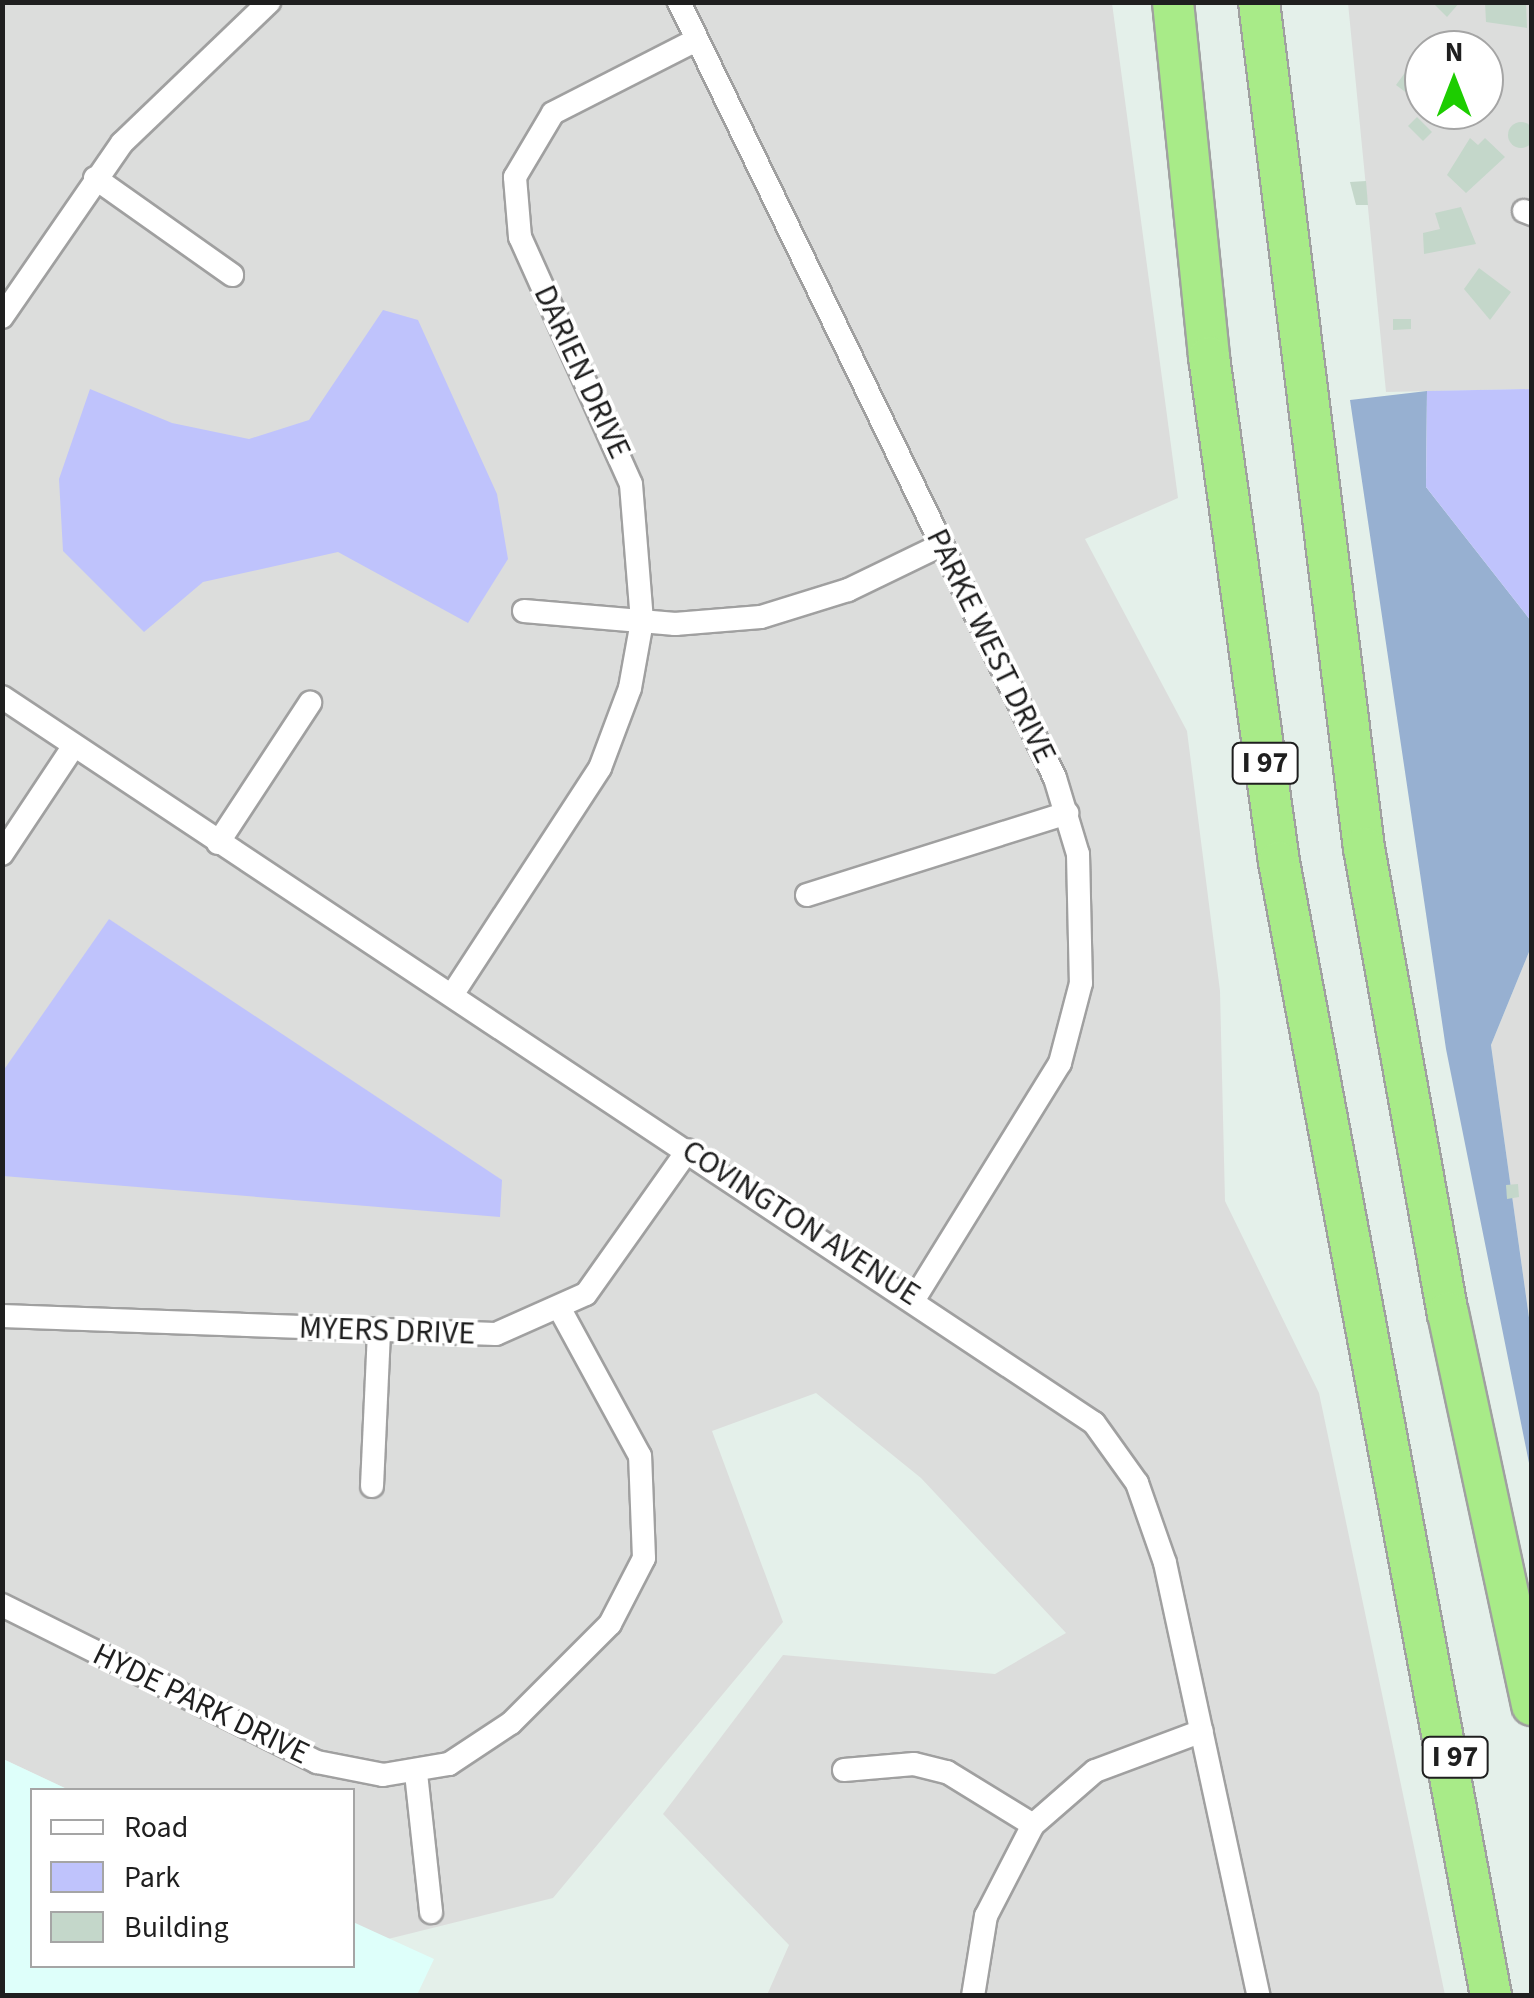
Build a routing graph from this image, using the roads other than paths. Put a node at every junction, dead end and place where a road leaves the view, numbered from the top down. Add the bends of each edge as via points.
1 (269, 2) edge
2 (679, 2) edge
3 (1173, 2) edge
4 (1259, 2) edge
5 (696, 40) junction
6 (95, 178) junction
7 (232, 275) dead end
8 (2, 317) edge
9 (942, 545) junction
10 (524, 611) dead end
11 (642, 622) junction
12 (2, 697) edge
13 (310, 703) dead end
14 (73, 747) junction
15 (1067, 813) junction
16 (218, 842) junction
17 (2, 854) edge
18 (807, 896) dead end
19 (452, 995) junction
20 (688, 1150) junction
21 (915, 1298) junction
22 (561, 1311) junction
23 (2, 1316) edge
24 (379, 1332) junction
25 (372, 1486) dead end
26 (1487, 1504) junction
27 (1400, 1517) junction
28 (2, 1604) edge
29 (1532, 1655) edge
30 (1532, 1704) edge
31 (1202, 1731) junction
32 (844, 1770) dead end
33 (416, 1772) junction
34 (1033, 1825) junction
35 (431, 1912) dead end
36 (972, 1996) edge
37 (1260, 1996) edge
38 (1491, 1996) edge
39 (1512, 1996) edge

1 - 6 street via 189,70
2 - 5 street, PARKE WEST DRIVE
3 - 27 highway, I 97 via 1242,617
4 - 26 highway, I 97 via 1364,848
5 - 9 street, PARKE WEST DRIVE
5 - 11 street, DARIEN DRIVE via 552,113 515,177 520,237 632,484
6 - 7 street
6 - 8 street
9 - 11 street via 790,610 717,624
9 - 15 street, PARKE WEST DRIVE
10 - 11 street
11 - 19 street, DARIEN DRIVE via 600,768
12 - 14 street, COVINGTON AVENUE
13 - 16 street
14 - 16 street, COVINGTON AVENUE
14 - 17 street
15 - 18 street
15 - 21 street, PARKE WEST DRIVE via 1084,940 1073,1024 1040,1106
16 - 19 street, COVINGTON AVENUE
19 - 20 street, COVINGTON AVENUE
20 - 21 street, COVINGTON AVENUE
20 - 22 street, MYERS DRIVE via 597,1280
21 - 31 street, COVINGTON AVENUE via 1072,1402 1116,1451 1153,1522
22 - 24 street, MYERS DRIVE via 496,1334
22 - 33 street, HYDE PARK DRIVE via 640,1456 644,1558 610,1624 511,1723 449,1764
23 - 24 street, MYERS DRIVE
24 - 25 street
26 - 29 highway
26 - 30 highway, I 97
27 - 38 highway
27 - 39 highway, I 97
28 - 33 street, HYDE PARK DRIVE via 317,1762
31 - 34 street via 1095,1770
31 - 37 street, COVINGTON AVENUE
32 - 34 street via 898,1764 946,1772
33 - 35 street
34 - 36 street via 986,1916

